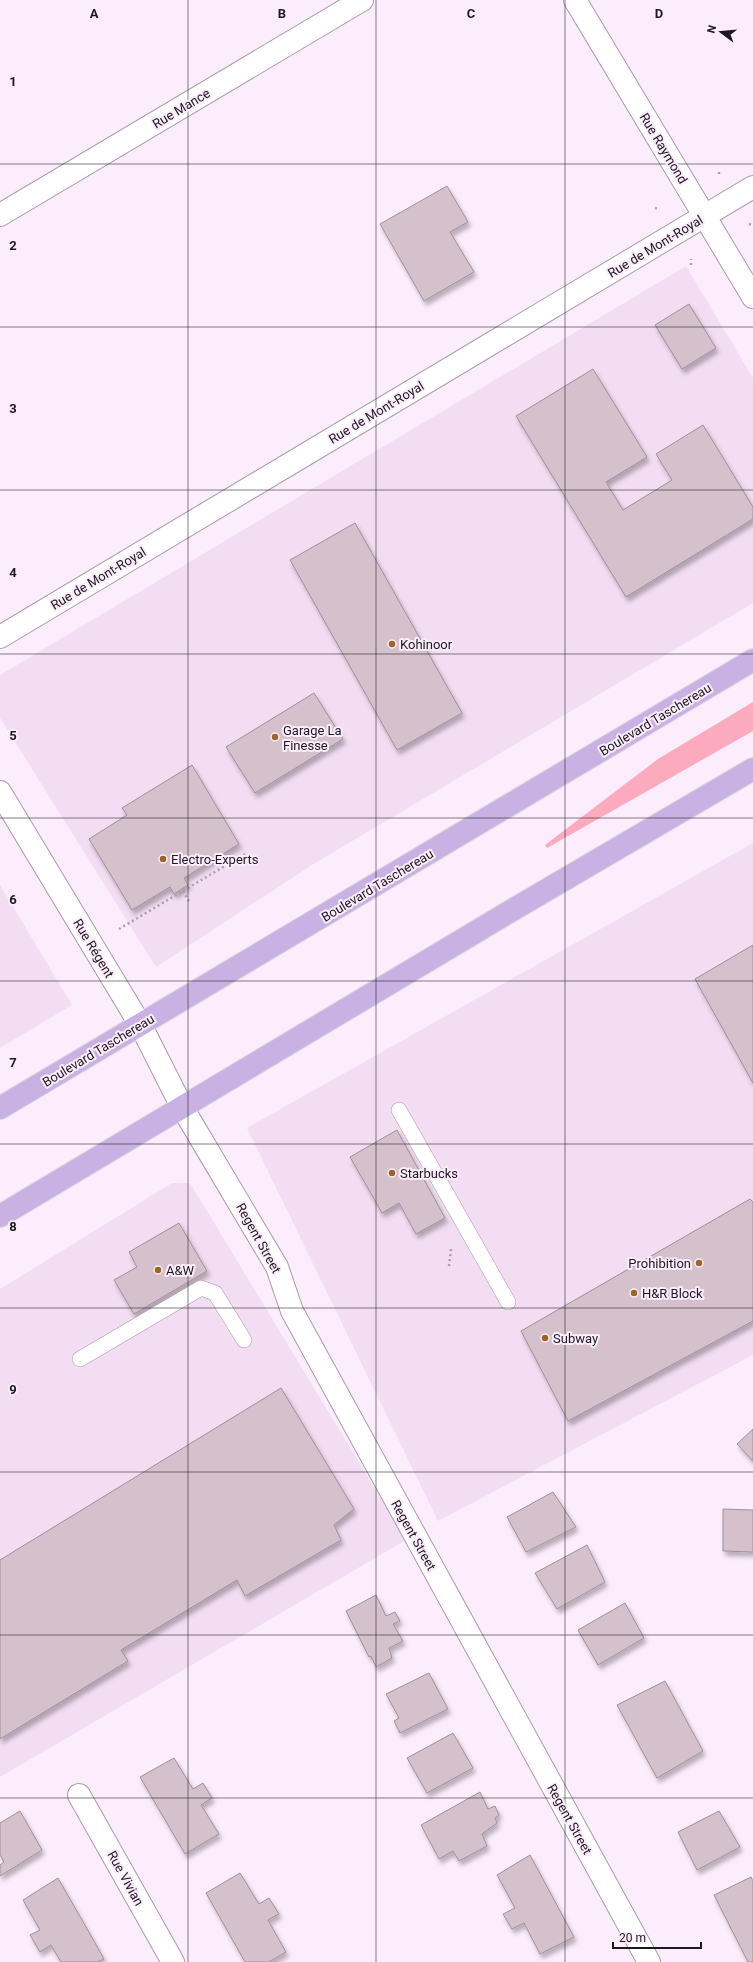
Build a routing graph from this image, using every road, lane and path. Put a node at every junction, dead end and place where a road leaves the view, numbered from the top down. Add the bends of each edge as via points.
1 (362, 0) edge
2 (575, 0) edge
3 (720, 169) dead end
4 (719, 174) dead end
5 (753, 187) edge
6 (655, 208) dead end
7 (660, 209) dead end
8 (0, 216) edge
9 (705, 216) junction
10 (749, 224) dead end
11 (753, 226) edge
12 (691, 259) dead end
13 (691, 265) dead end
14 (753, 297) edge
15 (0, 637) edge
16 (753, 660) edge
17 (753, 769) edge
18 (0, 792) edge
19 (245, 854) dead end
20 (183, 891) junction
21 (189, 901) dead end
22 (119, 929) dead end
23 (141, 1026) junction
24 (182, 1107) junction
25 (0, 1108) edge
26 (399, 1110) dead end
27 (0, 1216) edge
28 (508, 1302) dead end
29 (244, 1340) dead end
30 (80, 1360) dead end
31 (78, 1795) dead end
32 (173, 1962) edge
33 (649, 1962) edge

1 - 8 street, Rue Mance
2 - 9 street, Rue Raymond
3 - 4 path
5 - 9 street, Rue de Mont-Royal
6 - 7 path
9 - 14 street, Rue Raymond
9 - 15 street, Rue de Mont-Royal
10 - 11 path
12 - 13 path
16 - 23 main road, Boulevard Taschereau
17 - 24 main road
18 - 23 street, Rue Régent
19 - 20 path
20 - 21 path
20 - 22 path
23 - 24 street, Rue Régent
23 - 25 main road, Boulevard Taschereau
24 - 27 main road
24 - 33 street, Regent Street via 277,1267 292,1311
26 - 28 lane
29 - 30 lane via 215,1292 201,1288
31 - 32 street, Rue Vivian

